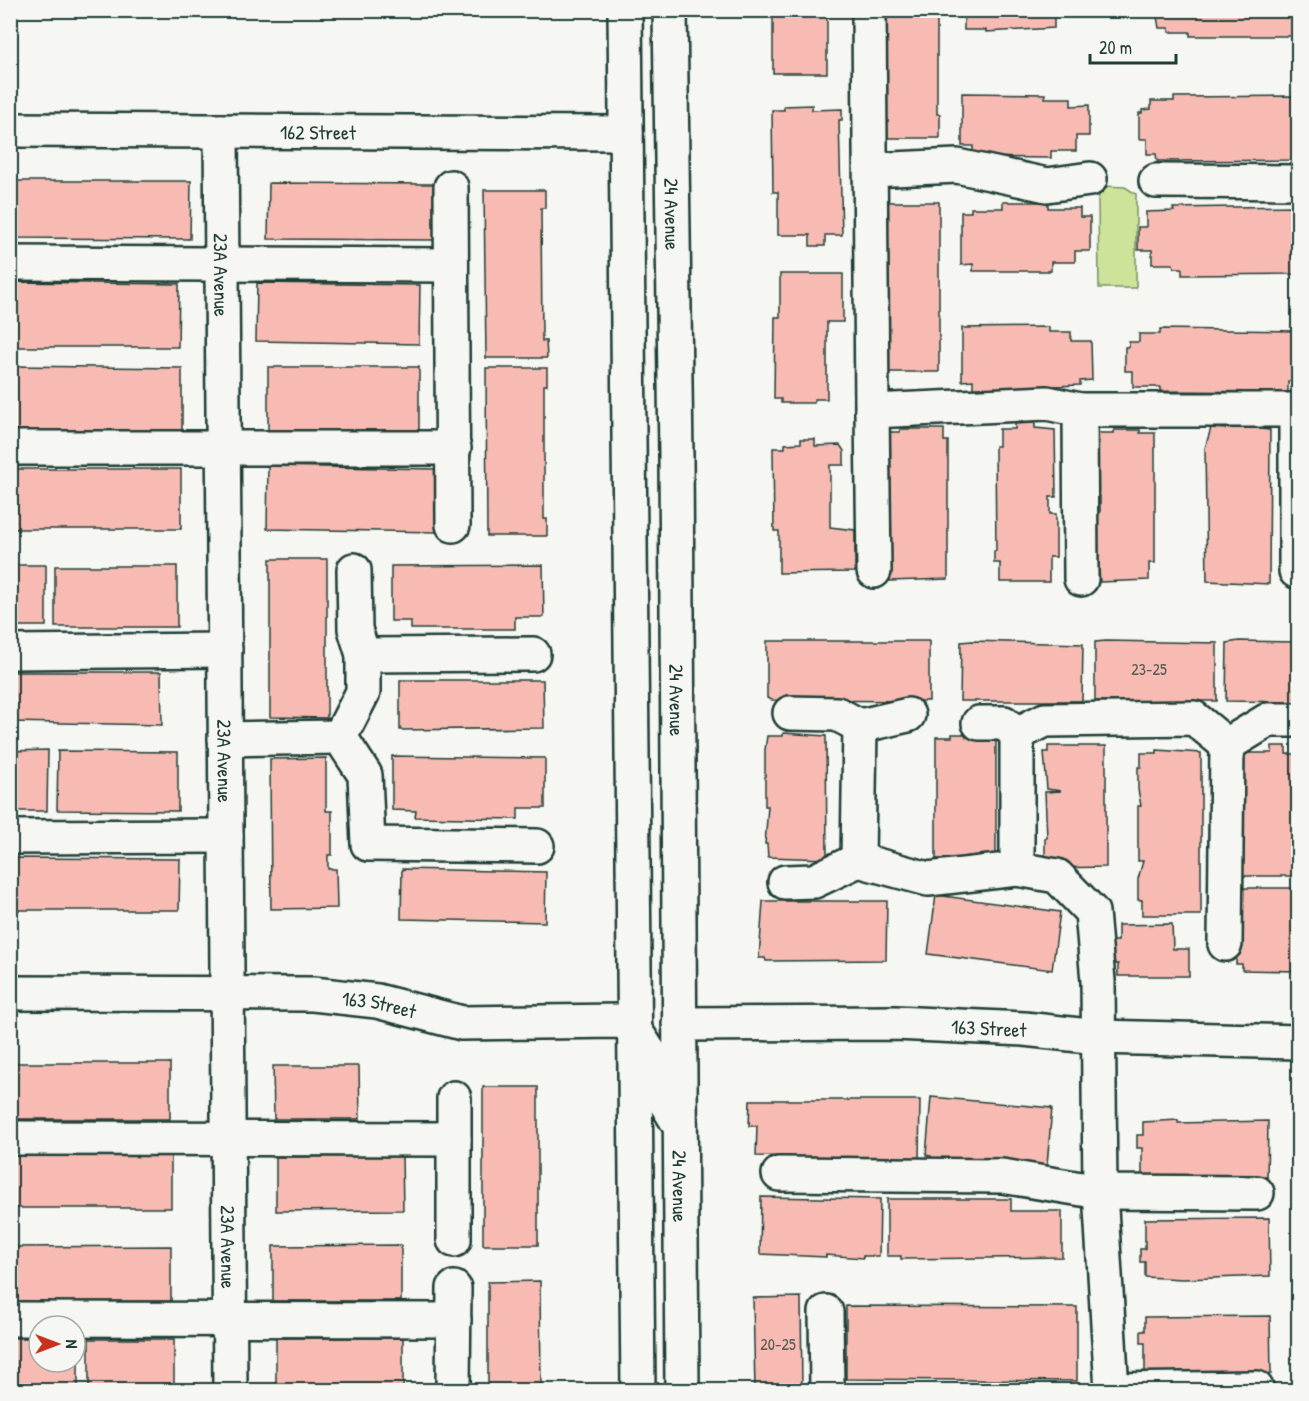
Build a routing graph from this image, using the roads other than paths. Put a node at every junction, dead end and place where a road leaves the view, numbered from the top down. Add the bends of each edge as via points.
1 (625, 10) edge
2 (670, 10) edge
3 (869, 10) edge
4 (10, 130) edge
5 (221, 131) junction
6 (626, 133) junction
7 (871, 170) junction
8 (1090, 179) dead end
9 (1156, 182) dead end
10 (1299, 182) edge
11 (451, 187) dead end
12 (10, 263) edge
13 (222, 263) junction
14 (451, 265) junction
15 (1080, 410) junction
16 (1297, 410) edge
17 (872, 411) junction
18 (223, 447) junction
19 (10, 448) edge
20 (453, 448) junction
21 (453, 525) dead end
22 (354, 570) dead end
23 (874, 571) dead end
24 (1296, 571) dead end
25 (1082, 579) dead end
26 (225, 650) junction
27 (10, 652) edge
28 (533, 654) dead end
29 (363, 655) junction
30 (790, 713) dead end
31 (908, 715) dead end
32 (1299, 720) edge
33 (979, 723) dead end
34 (861, 726) junction
35 (1017, 734) junction
36 (340, 737) junction
37 (225, 740) junction
38 (1227, 745) junction
39 (226, 836) junction
40 (10, 837) edge
41 (537, 846) dead end
42 (858, 860) junction
43 (1017, 869) junction
44 (785, 882) dead end
45 (1225, 944) dead end
46 (10, 993) edge
47 (227, 994) junction
48 (679, 1024) junction
49 (634, 1029) junction
50 (1098, 1037) junction
51 (1299, 1042) edge
52 (453, 1098) dead end
53 (680, 1126) junction
54 (10, 1138) edge
55 (228, 1138) junction
56 (453, 1139) junction
57 (779, 1174) dead end
58 (1100, 1192) junction
59 (1257, 1193) dead end
60 (453, 1240) dead end
61 (454, 1288) dead end
62 (826, 1312) dead end
63 (10, 1319) edge
64 (230, 1320) junction
65 (453, 1320) junction
66 (453, 1388) dead end
67 (1256, 1388) dead end
68 (230, 1390) edge
69 (638, 1390) edge
70 (682, 1390) edge
71 (827, 1390) edge
72 (852, 1390) edge
73 (1112, 1390) edge

1 - 6 street
2 - 48 street, 24 Avenue
3 - 7 street
4 - 5 street, 162 Street
5 - 6 street, 162 Street
5 - 13 street, 23A Avenue
6 - 49 street
7 - 8 street via 957,166 1047,184
7 - 17 street
9 - 10 street
11 - 14 street
12 - 13 street
13 - 14 street
13 - 18 street, 23A Avenue
14 - 20 street
15 - 16 street
15 - 17 street via 1047,403
15 - 25 street
16 - 24 street
17 - 23 street
18 - 19 street
18 - 20 street
18 - 26 street, 23A Avenue
20 - 21 street
22 - 29 street via 355,629
26 - 27 street
26 - 37 street, 23A Avenue
28 - 29 street
29 - 36 street via 363,692
30 - 34 street via 837,714
31 - 34 street
32 - 38 street via 1268,720
33 - 35 street via 1004,723
34 - 42 street
35 - 38 street via 1045,720 1194,718
35 - 43 street
36 - 37 street
36 - 41 street via 365,776 368,844
37 - 39 street, 23A Avenue
38 - 45 street
39 - 40 street
39 - 47 street, 23A Avenue
42 - 43 street via 928,879
42 - 44 street via 814,881
43 - 50 street via 1057,876 1092,912
46 - 47 street, 163 Street
47 - 49 street, 163 Street via 313,994 376,1000 462,1023 621,1021
47 - 55 street, 23A Avenue
48 - 50 street, 163 Street via 895,1023
48 - 53 street, 24 Avenue
49 - 53 street via 657,1064 657,1088
49 - 69 street
50 - 51 street, 163 Street
50 - 58 street
52 - 56 street
53 - 70 street, 24 Avenue
54 - 55 street
55 - 56 street
55 - 64 street, 23A Avenue
56 - 60 street
57 - 58 street via 1002,1176
58 - 59 street
58 - 73 street
61 - 65 street
62 - 71 street
63 - 64 street
64 - 65 street
64 - 68 street, 23A Avenue
65 - 66 street
67 - 73 street
71 - 72 street

